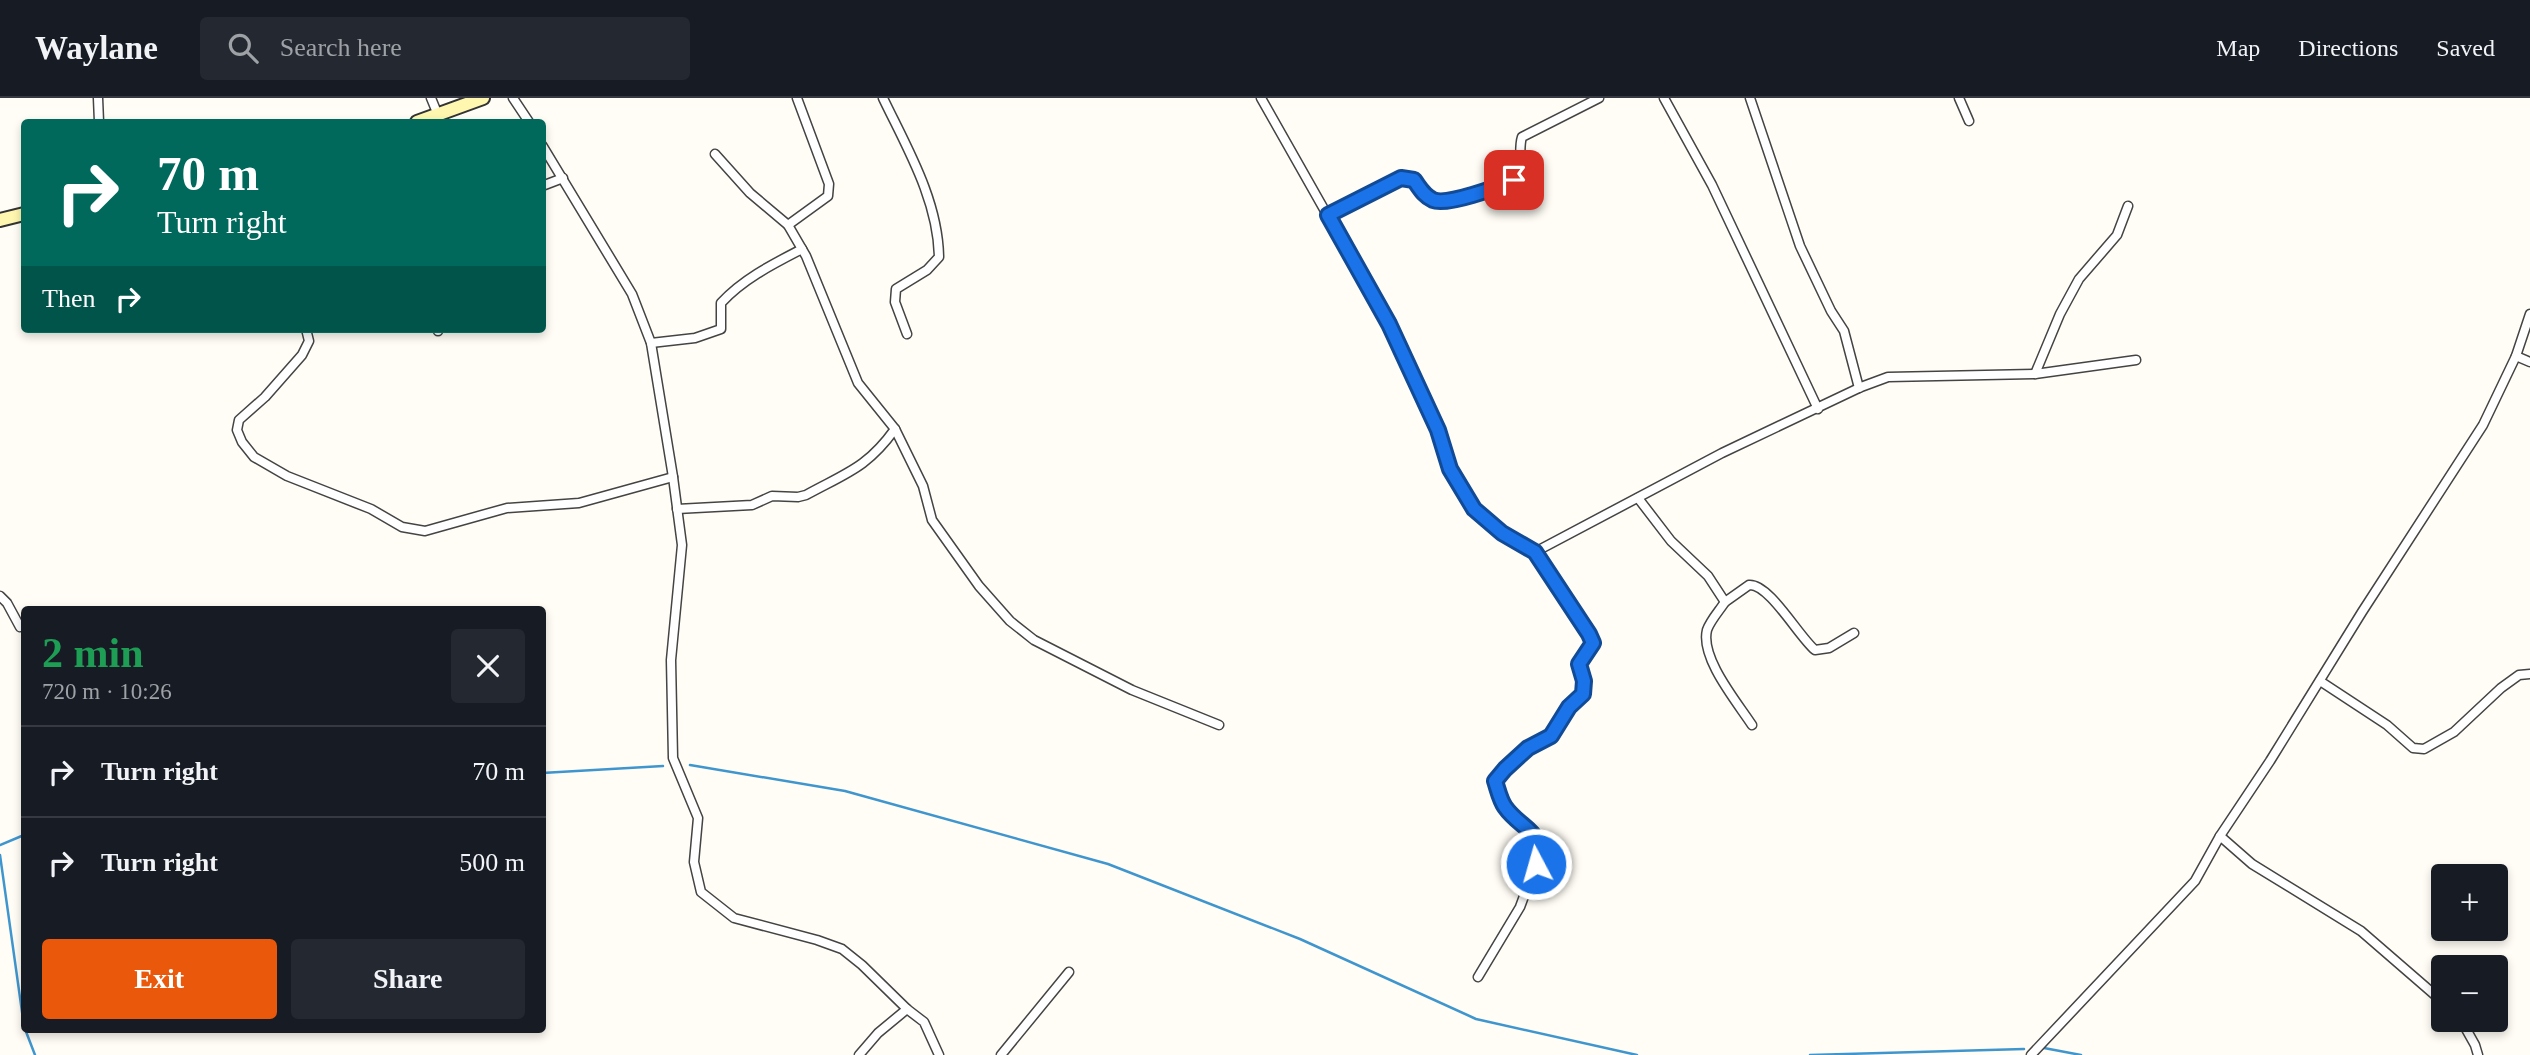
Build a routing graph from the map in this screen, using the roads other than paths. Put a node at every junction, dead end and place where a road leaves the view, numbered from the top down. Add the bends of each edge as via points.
1 (98, 98) edge
2 (431, 98) edge
3 (483, 98) edge
4 (513, 98) edge
5 (797, 98) edge
6 (883, 98) edge
7 (1261, 98) edge
8 (1599, 98) edge
9 (1664, 98) edge
10 (1750, 98) edge
11 (1959, 98) edge
12 (438, 115) junction
13 (99, 119) edge
14 (426, 119) edge
15 (526, 119) edge
16 (1969, 121) dead end
17 (546, 151) edge
18 (715, 154) dead end
19 (563, 178) junction
20 (546, 184) edge
21 (2128, 206) dead end
22 (21, 215) edge
23 (1328, 215) junction
24 (0, 220) edge
25 (788, 225) junction
26 (802, 249) junction
27 (2530, 314) edge
28 (307, 333) edge
29 (907, 334) dead end
30 (651, 343) junction
31 (2516, 356) junction
32 (2136, 360) dead end
33 (2530, 362) edge
34 (2035, 374) junction
35 (1858, 388) junction
36 (1818, 409) junction
37 (895, 429) junction
38 (673, 477) junction
39 (1638, 498) junction
40 (677, 509) junction
41 (1535, 552) junction
42 (0, 596) edge
43 (1725, 602) junction
44 (20, 628) dead end
45 (1854, 633) dead end
46 (2530, 674) edge
47 (2320, 681) junction
48 (1752, 724) dead end
49 (1219, 725) dead end
50 (2220, 836) junction
51 (1069, 972) dead end
52 (1478, 977) dead end
53 (2431, 992) edge
54 (907, 1009) junction
55 (2467, 1032) edge
56 (859, 1055) edge
57 (939, 1055) edge
58 (1001, 1055) edge
59 (2031, 1055) edge
60 (2478, 1055) edge

1 - 13 street
2 - 12 street
3 - 12 main road
4 - 15 street
5 - 25 street via 829,184 828,196
6 - 29 street via 920,173 939,239 939,257 896,289 895,302
7 - 23 street
8 - 23 street via 1522,137 1520,172 1514,180 1485,192 1436,202 1424,195 1414,180 1401,178
9 - 36 street via 1712,185
10 - 35 street via 1800,246 1844,331
11 - 16 street
12 - 14 main road
17 - 19 street
18 - 25 street via 750,193
19 - 20 street
19 - 30 street via 632,294
21 - 34 street via 2118,235 2079,279
22 - 24 main road
23 - 41 street via 1389,324 1438,430 1450,469 1474,509
25 - 26 street
26 - 30 street via 729,295 721,303 721,329 695,338
26 - 37 street via 858,383
27 - 31 street
28 - 38 street via 309,341 302,355 239,420 242,442 254,457 288,476 371,509 402,527 425,531 507,508 579,503
30 - 38 street
31 - 33 street
31 - 47 street via 2483,425
32 - 34 street
34 - 35 street via 1888,377
35 - 36 street
36 - 39 street
37 - 40 street via 860,467 806,495 772,496 752,505
37 - 49 street via 923,486 932,520 1010,621 1034,640 1132,690
38 - 40 street
39 - 41 street
39 - 43 street via 1671,541 1708,576
40 - 54 street via 682,545 671,660 673,758 698,818 694,862 701,892 734,918 842,949
41 - 52 street via 1593,643 1579,664 1583,694 1551,736 1528,748 1495,781 1504,806 1535,835 1541,850 1520,907
42 - 44 street
43 - 45 street via 1749,585 1758,587 1815,650 1829,648
43 - 48 street via 1707,628 1706,639 1714,667
46 - 47 street via 2519,675 2454,732 2424,749 2413,748
47 - 50 street
50 - 53 street via 2252,864 2361,931
50 - 59 street via 2195,881
51 - 58 street
54 - 56 street
54 - 57 street via 924,1022
55 - 60 street

